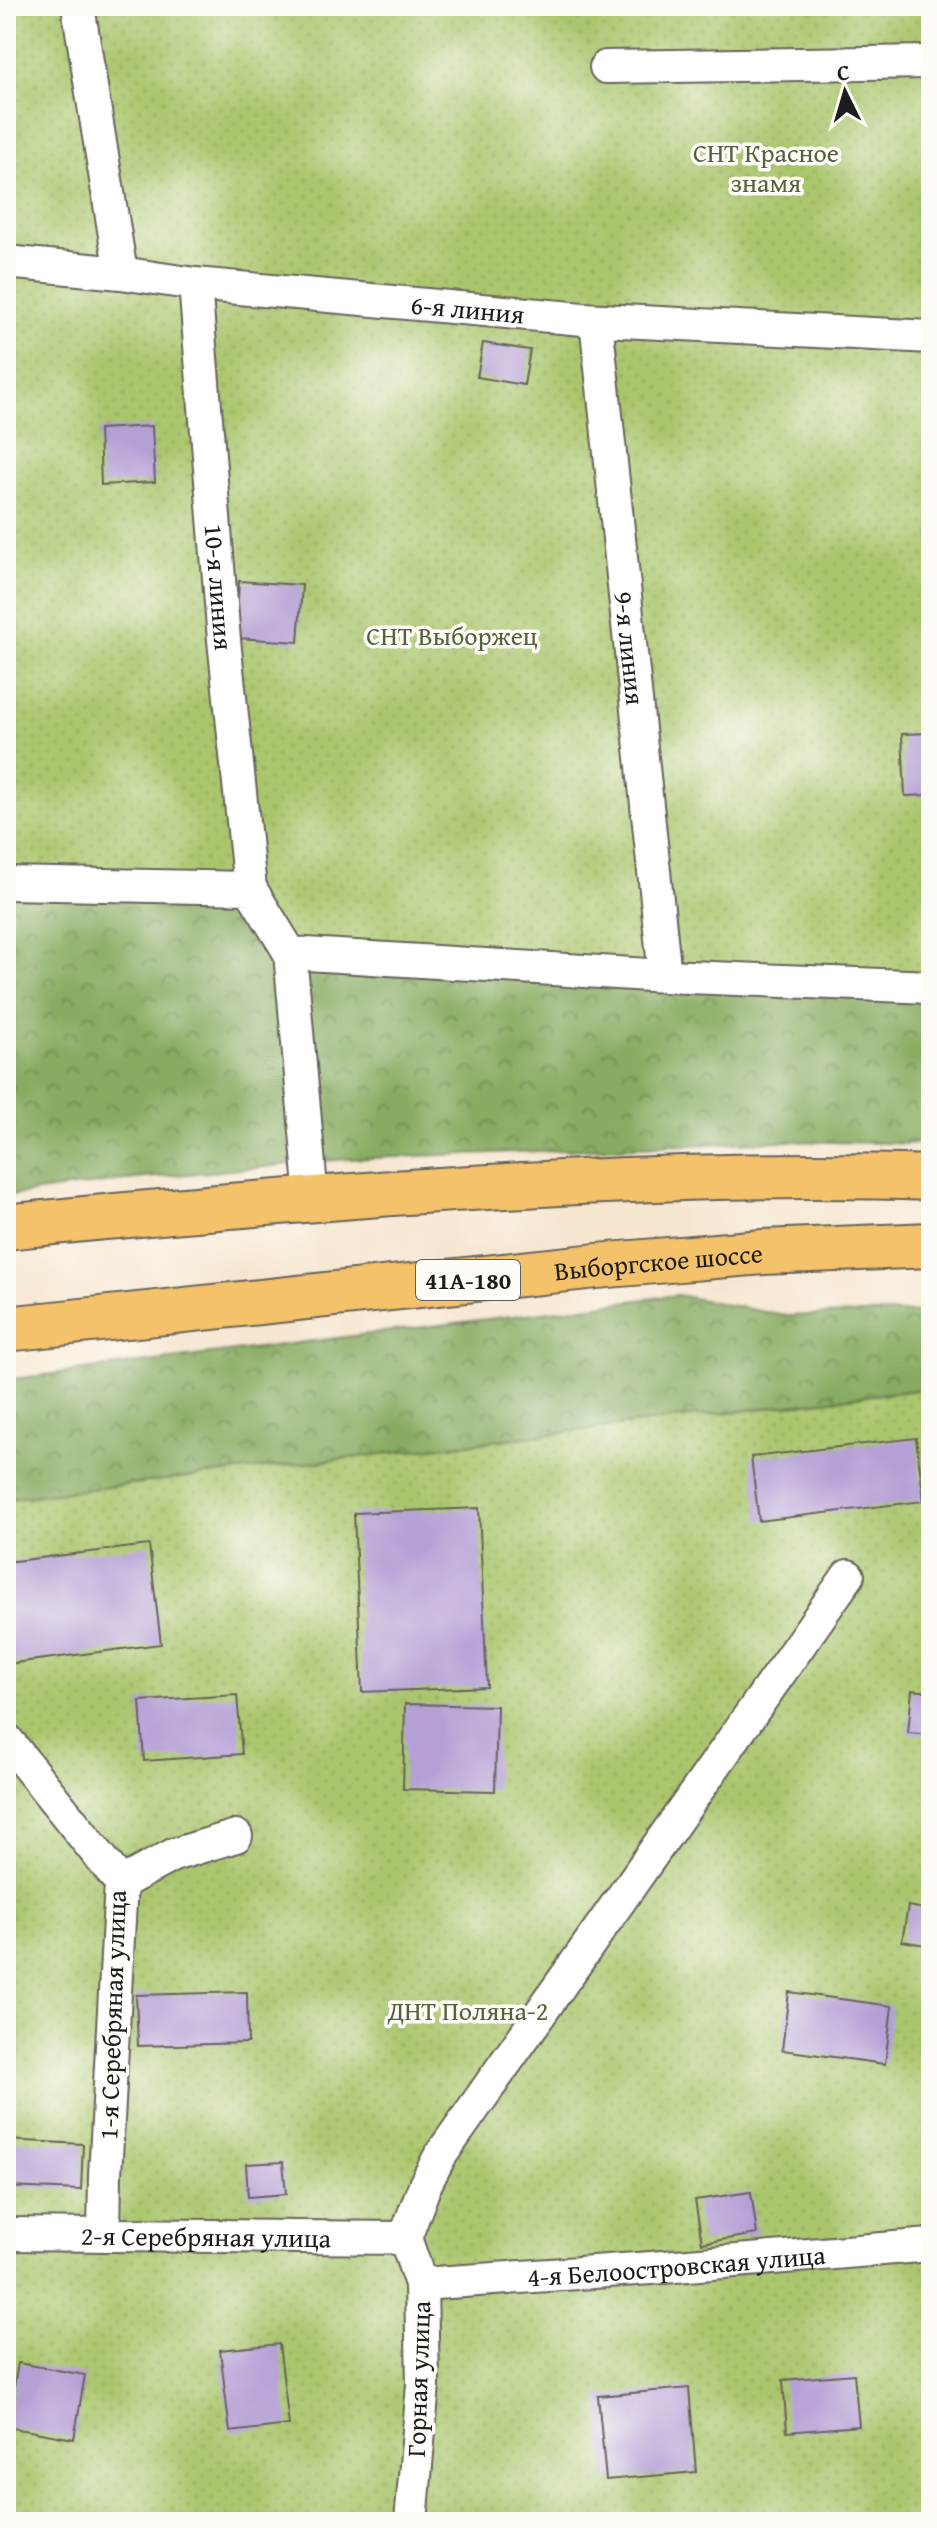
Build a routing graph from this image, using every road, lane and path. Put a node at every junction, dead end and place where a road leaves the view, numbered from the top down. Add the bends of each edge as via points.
1 (78, 6) edge
2 (931, 62) edge
3 (606, 67) dead end
4 (6, 262) edge
5 (121, 273) junction
6 (195, 284) junction
7 (596, 320) junction
8 (931, 337) edge
9 (6, 883) edge
10 (250, 888) junction
11 (290, 953) junction
12 (665, 976) junction
13 (931, 987) edge
14 (931, 1178) edge
15 (312, 1199) junction
16 (6, 1227) edge
17 (931, 1245) edge
18 (6, 1329) edge
19 (848, 1576) dead end
20 (6, 1739) edge
21 (236, 1836) dead end
22 (121, 1883) junction
23 (6, 2234) edge
24 (104, 2235) junction
25 (405, 2238) junction
26 (931, 2245) edge
27 (421, 2284) junction
28 (411, 2522) edge

1 - 5 street
2 - 3 street
4 - 5 street, 6-я линия
5 - 6 street, 6-я линия
6 - 7 street, 6-я линия
6 - 10 street, 10-я линия
7 - 8 street, 6-я линия
7 - 12 street, 9-я линия
9 - 10 street
10 - 11 street
11 - 12 street
11 - 15 street
12 - 13 street
14 - 15 main road via 555,1182
15 - 16 main road
17 - 18 main road, Выборгское шоссе / 41А-180 via 597,1266
19 - 25 street via 440,2156
20 - 22 street, 1-я Серебряная улица
21 - 22 street via 173,1855
22 - 24 street, 1-я Серебряная улица
23 - 24 street, 2-я Серебряная улица
24 - 25 street, 2-я Серебряная улица
25 - 27 street, Горная улица
26 - 27 street, 4-я Белоостровская улица
27 - 28 street, Горная улица via 423,2385

